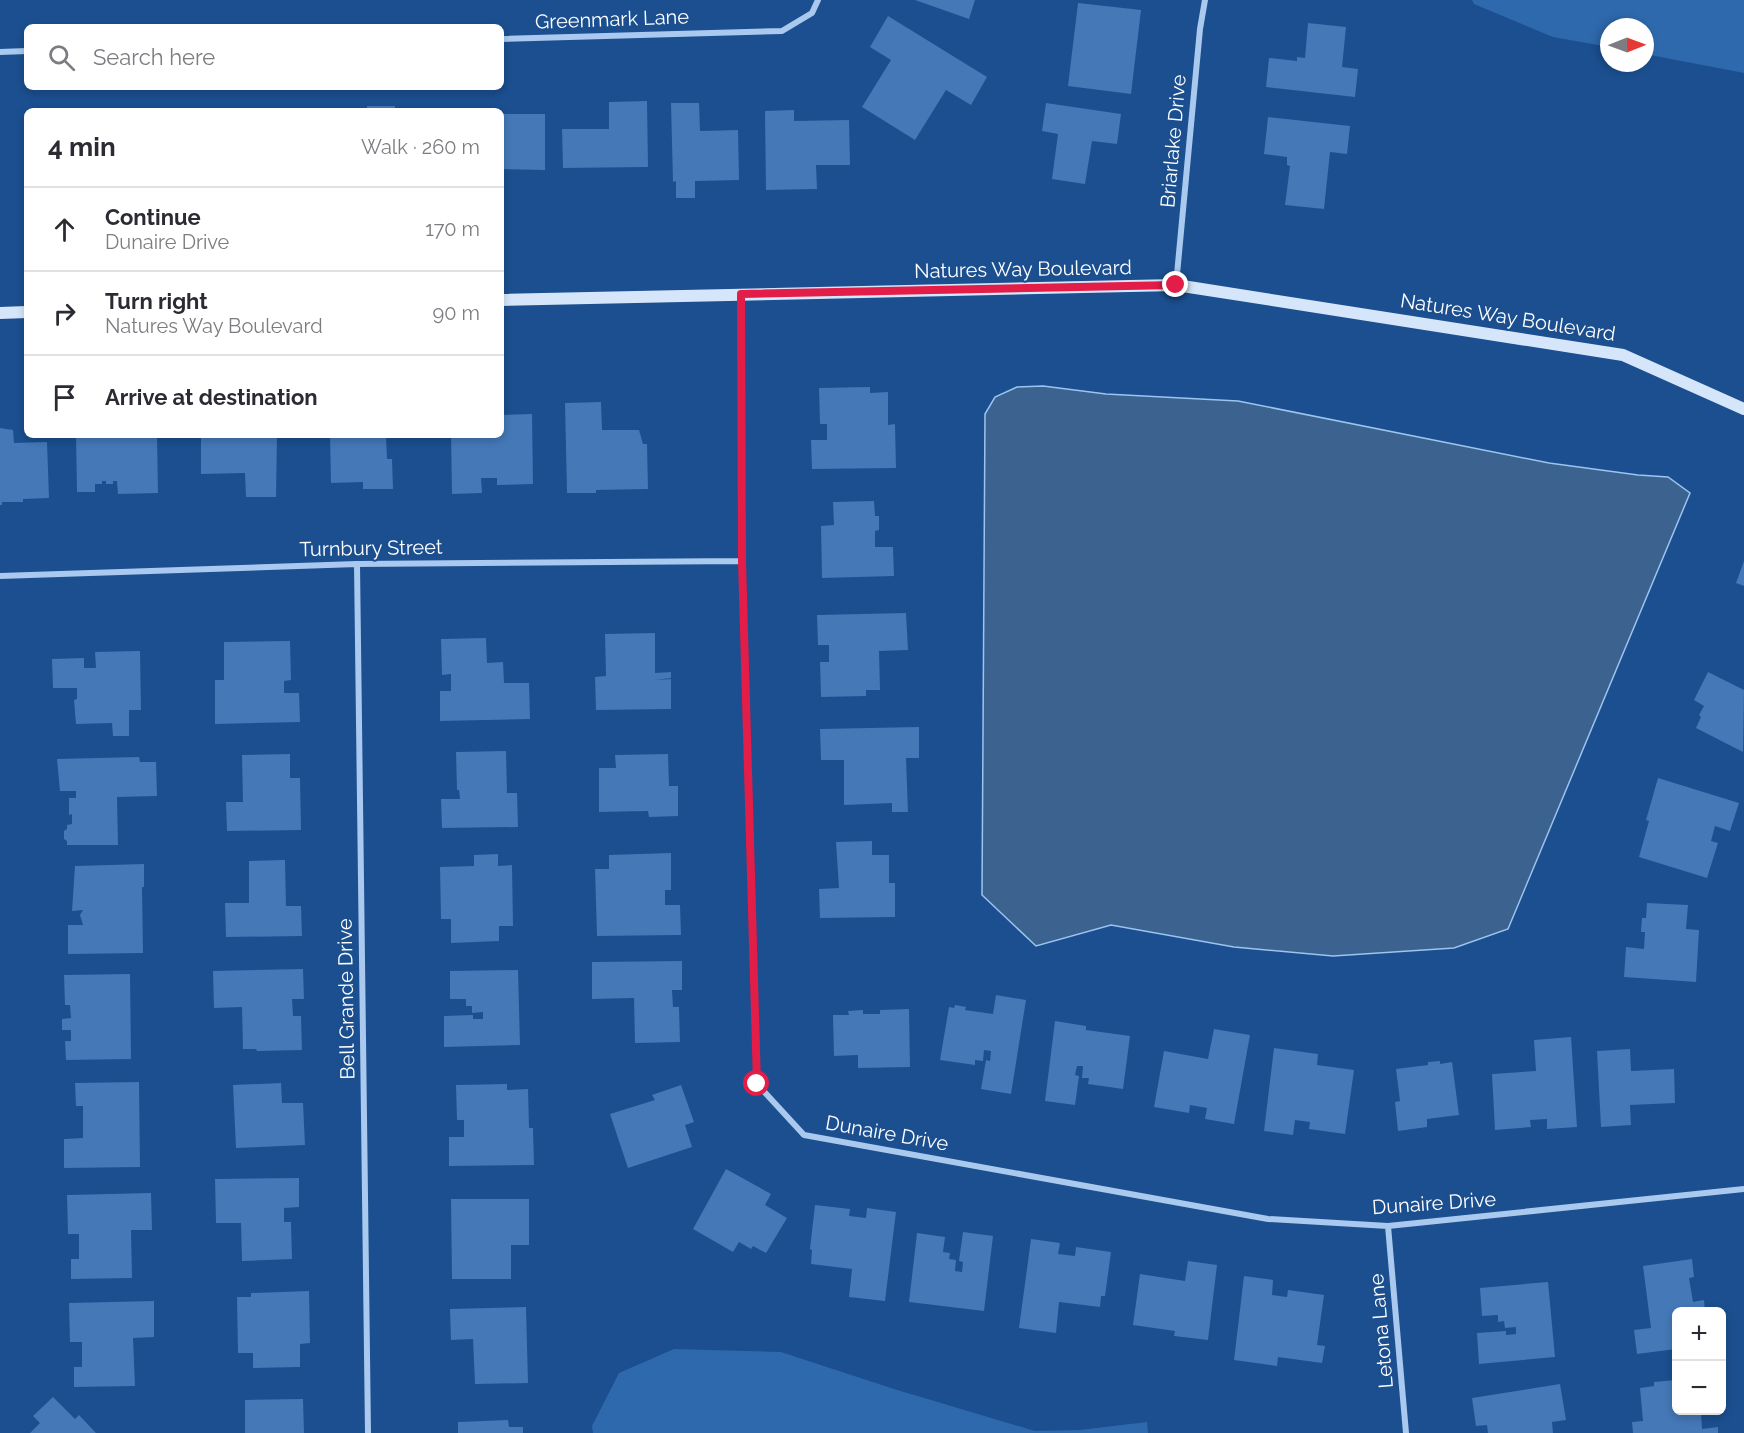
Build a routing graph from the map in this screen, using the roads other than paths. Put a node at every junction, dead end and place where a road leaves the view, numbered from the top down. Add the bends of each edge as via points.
1 (818, 0) edge
2 (1204, 0) edge
3 (504, 39) edge
4 (24, 51) edge
5 (0, 52) edge
6 (1176, 285) junction
7 (741, 294) junction
8 (504, 300) edge
9 (24, 312) edge
10 (0, 313) edge
11 (1744, 409) edge
12 (742, 561) junction
13 (357, 564) junction
14 (0, 576) edge
15 (1744, 1190) edge
16 (1388, 1226) junction
17 (369, 1433) edge
18 (1406, 1433) edge

1 - 3 street, Greenmark Lane via 812,13 782,31
2 - 6 street, Briarlake Drive
4 - 5 street
6 - 7 street, Natures Way Boulevard
6 - 11 street, Natures Way Boulevard via 1623,355
7 - 8 street, Natures Way Boulevard
7 - 12 street, Dunaire Drive
9 - 10 street
12 - 13 street, Turnbury Street
12 - 16 street, Dunaire Drive via 757,1084 804,1135 1268,1219
13 - 14 street, Turnbury Street
13 - 17 street, Bell Grande Drive
15 - 16 street, Dunaire Drive
16 - 18 street, Letona Lane

